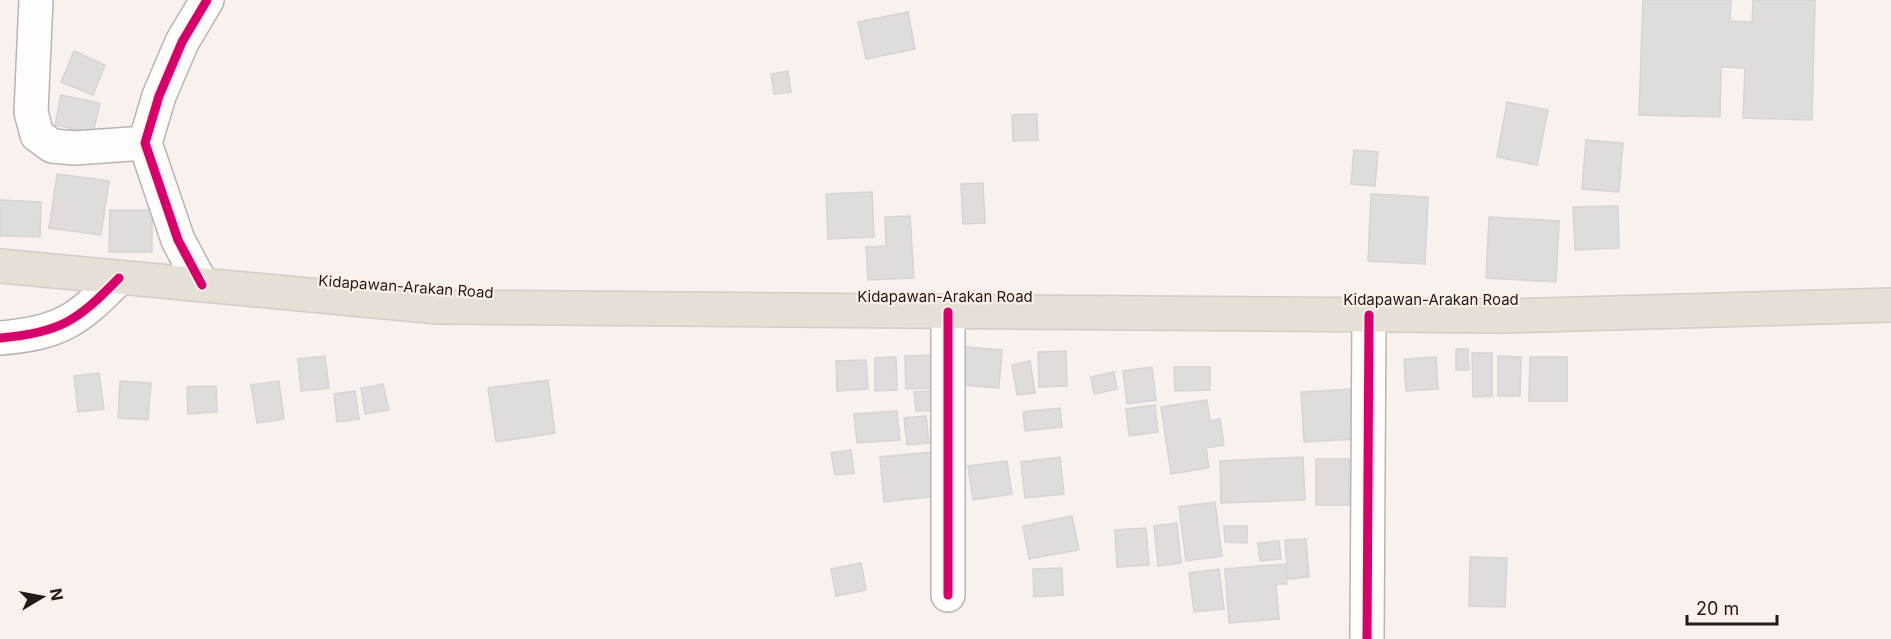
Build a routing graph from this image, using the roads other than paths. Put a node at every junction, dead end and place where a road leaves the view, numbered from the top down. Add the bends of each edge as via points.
1 (36, 0) edge
2 (207, 0) edge
3 (145, 143) junction
4 (0, 266) edge
5 (119, 278) junction
6 (202, 285) junction
7 (1891, 304) edge
8 (948, 312) junction
9 (1369, 315) junction
10 (0, 338) edge
11 (948, 595) dead end
12 (1367, 639) edge

1 - 3 street via 31,112 36,135 52,146 75,148
2 - 3 street via 182,42 159,96
3 - 6 street via 178,240
4 - 5 main road, Kidapawan-Arakan Road
5 - 6 main road, Kidapawan-Arakan Road
5 - 10 street via 87,310 67,323 47,332
6 - 8 main road, Kidapawan-Arakan Road via 438,307
7 - 9 main road, Kidapawan-Arakan Road via 1503,316
8 - 9 main road, Kidapawan-Arakan Road
8 - 11 street
9 - 12 street

